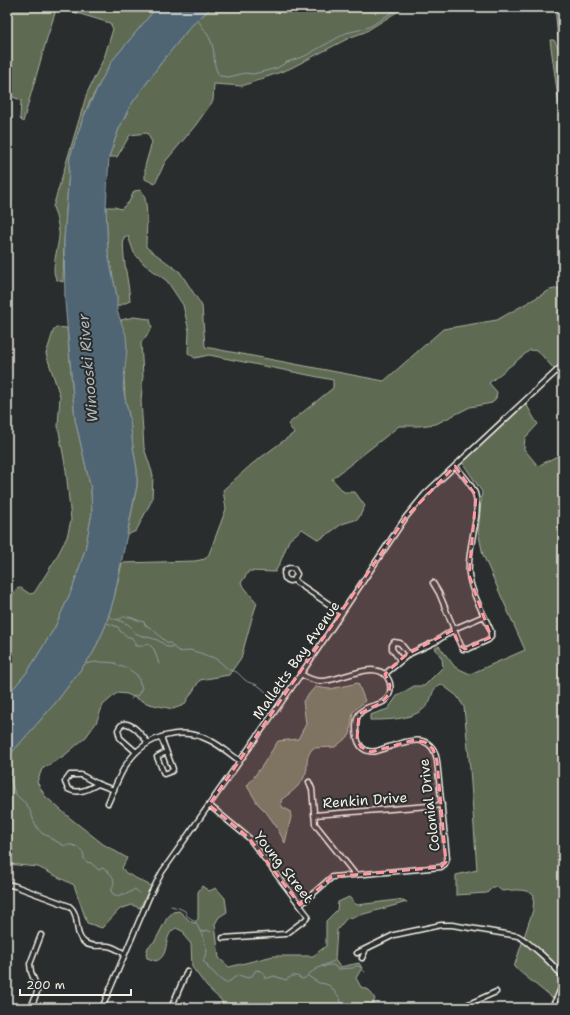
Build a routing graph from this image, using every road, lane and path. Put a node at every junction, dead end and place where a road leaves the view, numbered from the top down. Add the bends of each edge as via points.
1 (562, 368) edge
2 (455, 466) junction
3 (294, 580) dead end
4 (433, 583) dead end
5 (342, 613) junction
6 (484, 616) junction
7 (454, 630) junction
8 (409, 654) junction
9 (400, 660) junction
10 (301, 674) junction
11 (385, 674) junction
12 (161, 737) junction
13 (148, 743) junction
14 (136, 752) junction
15 (166, 752) junction
16 (240, 761) junction
17 (309, 782) dead end
18 (98, 784) junction
19 (114, 790) junction
20 (108, 803) dead end
21 (209, 804) junction
22 (442, 805) junction
23 (314, 815) junction
24 (355, 874) junction
25 (7, 884) edge
26 (300, 905) junction
27 (41, 935) dead end
28 (223, 938) dead end
29 (366, 948) junction
30 (357, 953) dead end
31 (125, 954) junction
32 (362, 958) dead end
33 (187, 971) dead end
34 (563, 978) edge
35 (563, 983) edge
36 (496, 992) dead end
37 (31, 1008) edge
38 (102, 1008) edge
39 (171, 1008) edge
40 (460, 1008) edge
41 (551, 1008) edge

1 - 2 street, Malletts Bay Avenue
2 - 5 street, Malletts Bay Avenue via 408,514
2 - 6 street via 476,496 468,568 470,582
3 - 5 street
4 - 7 street
5 - 10 street, Malletts Bay Avenue
6 - 7 street
6 - 7 street via 491,633 488,640 465,649 459,645
7 - 8 street
8 - 9 street
8 - 9 street via 400,643 394,642 392,649
9 - 11 street
10 - 11 street via 321,681 369,670
10 - 16 street, Malletts Bay Avenue
11 - 22 street, Colonial Drive via 390,682 389,694 381,703 359,714 356,724 358,742 363,749 371,752 412,740 420,740 429,745 437,758
12 - 13 street
12 - 15 street
12 - 16 street via 181,734 198,736 214,743
13 - 14 street
13 - 14 street via 131,725 121,725 118,730 119,737
14 - 19 street
15 - 15 street via 173,769 164,774 157,757
16 - 21 street, Malletts Bay Avenue
17 - 23 street
18 - 18 street via 76,792 68,789 65,783 68,777 75,774
18 - 19 street
19 - 20 street
21 - 26 street, Young Street via 249,838
21 - 31 street, Malletts Bay Avenue via 162,872
22 - 23 street, Renkin Drive
22 - 24 street, Colonial Drive via 447,858 444,865
23 - 24 street via 315,824
24 - 26 street, Colonial Drive via 330,878
25 - 31 street via 69,906 75,912 78,933 83,942 91,946 108,946
26 - 28 street, Young Street via 308,917 288,933
27 - 37 street via 30,964 37,992
29 - 30 street
29 - 32 street
29 - 34 street via 394,935 428,927 449,925 473,928 520,937
31 - 38 street, Malletts Bay Avenue
33 - 39 street
35 - 41 street
36 - 40 street

